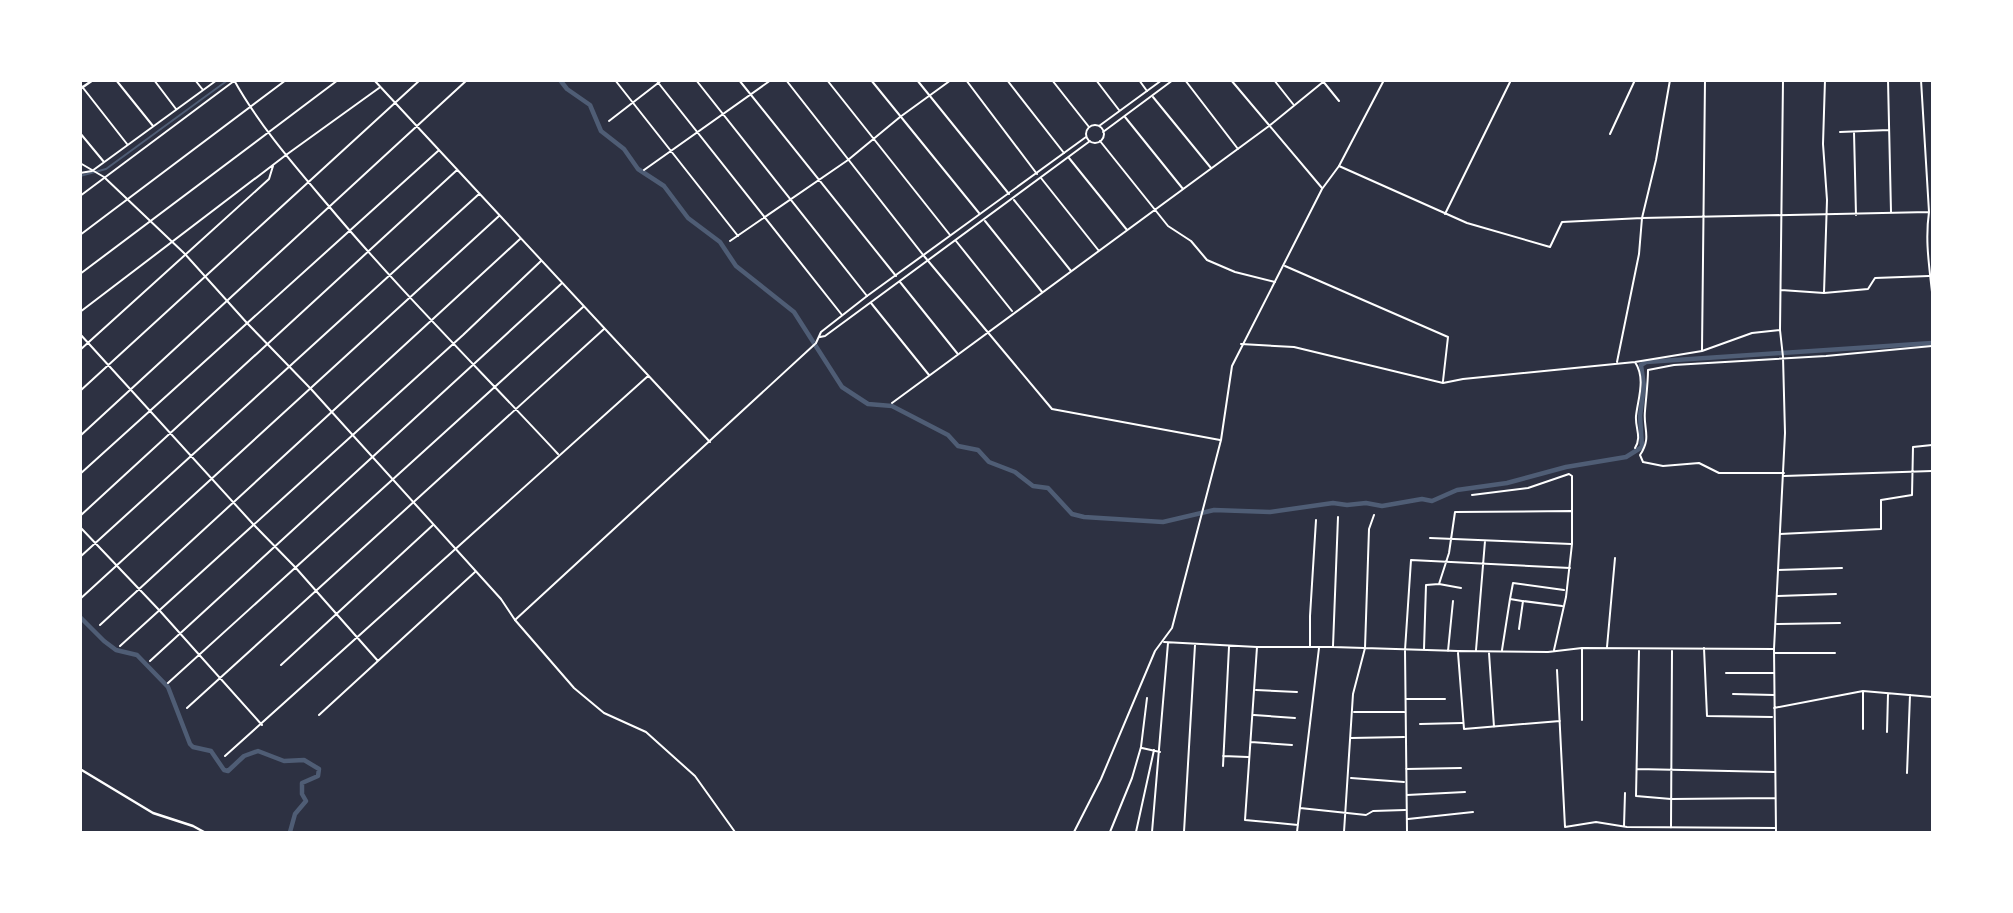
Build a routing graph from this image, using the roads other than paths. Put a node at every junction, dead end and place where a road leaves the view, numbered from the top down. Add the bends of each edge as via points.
1 (93, 80) edge
2 (116, 80) edge
3 (154, 80) edge
4 (195, 80) edge
5 (217, 80) edge
6 (286, 80) edge
7 (338, 80) edge
8 (420, 80) edge
9 (467, 80) edge
10 (615, 80) edge
11 (662, 80) edge
12 (696, 80) edge
13 (739, 80) edge
14 (771, 80) edge
15 (786, 80) edge
16 (827, 80) edge
17 (871, 80) edge
18 (916, 80) edge
19 (951, 80) edge
20 (966, 80) edge
21 (1007, 80) edge
22 (1052, 80) edge
23 (1096, 80) edge
24 (1139, 80) edge
25 (1163, 80) edge
26 (1173, 80) edge
27 (1185, 80) edge
28 (1231, 80) edge
29 (1275, 80) edge
30 (1384, 80) edge
31 (1511, 80) edge
32 (1635, 80) edge
33 (1670, 80) edge
34 (1705, 80) edge
35 (1783, 80) edge
36 (1825, 80) edge
37 (1888, 80) edge
38 (1921, 80) edge
39 (234, 81) edge
40 (375, 81) edge
41 (1322, 81) edge
42 (657, 82) edge
43 (81, 87) edge
44 (380, 87) junction
45 (203, 90) junction
46 (1148, 91) junction
47 (750, 94) junction
48 (1152, 96) junction
49 (930, 97) junction
50 (1339, 101) dead end
51 (633, 102) junction
52 (395, 103) junction
53 (1294, 105) junction
54 (251, 106) junction
55 (177, 110) junction
56 (1120, 111) junction
57 (724, 114) junction
58 (1124, 116) junction
59 (900, 117) junction
60 (609, 121) dead end
61 (1269, 126) junction
62 (153, 127) junction
63 (416, 127) junction
64 (1089, 127) junction
65 (1099, 127) junction
66 (1890, 130) junction
67 (268, 131) junction
68 (698, 131) junction
69 (1103, 132) junction
70 (1840, 132) dead end
71 (1853, 132) junction
72 (80, 133) edge
73 (1610, 134) dead end
74 (874, 137) junction
75 (1086, 137) junction
76 (1090, 141) junction
77 (1100, 141) junction
78 (128, 145) junction
79 (1238, 149) junction
80 (438, 150) junction
81 (671, 151) junction
82 (1064, 153) junction
83 (286, 155) junction
84 (1069, 158) junction
85 (848, 160) junction
86 (104, 162) junction
87 (80, 163) edge
88 (274, 165) junction
89 (1339, 166) junction
90 (1211, 168) junction
91 (457, 170) junction
92 (644, 170) dead end
93 (92, 171) junction
94 (80, 173) edge
95 (1037, 174) junction
96 (104, 177) junction
97 (1041, 178) junction
98 (818, 179) junction
99 (309, 183) junction
100 (1183, 189) junction
101 (1322, 189) junction
102 (479, 194) junction
103 (1009, 194) junction
104 (80, 196) edge
105 (128, 198) junction
106 (792, 199) junction
107 (1013, 199) junction
108 (329, 206) junction
109 (1156, 209) junction
110 (1928, 212) junction
111 (1445, 214) junction
112 (1891, 214) junction
113 (980, 215) junction
114 (1826, 215) junction
115 (1856, 215) junction
116 (499, 216) junction
117 (765, 216) junction
118 (1780, 216) junction
119 (1704, 217) junction
120 (1642, 218) junction
121 (152, 220) junction
122 (984, 220) junction
123 (348, 230) junction
124 (1128, 230) junction
125 (1933, 233) edge
126 (1926, 234) junction
127 (80, 235) edge
128 (738, 236) junction
129 (951, 236) junction
130 (520, 239) junction
131 (730, 241) dead end
132 (956, 241) junction
133 (173, 242) junction
134 (1099, 251) junction
135 (368, 253) junction
136 (185, 254) junction
137 (923, 256) junction
138 (1927, 256) junction
139 (1933, 256) edge
140 (541, 261) junction
141 (928, 261) junction
142 (1284, 265) junction
143 (1071, 271) junction
144 (80, 274) edge
145 (205, 276) junction
146 (389, 276) junction
147 (896, 276) junction
148 (1930, 276) junction
149 (899, 282) junction
150 (1275, 282) junction
151 (561, 284) junction
152 (1780, 290) junction
153 (1042, 292) junction
154 (1933, 292) edge
155 (1824, 293) junction
156 (867, 296) junction
157 (227, 300) junction
158 (411, 300) junction
159 (870, 302) junction
160 (583, 307) junction
161 (80, 312) edge
162 (1013, 312) junction
163 (842, 315) junction
164 (431, 320) junction
165 (247, 323) junction
166 (604, 329) junction
167 (1780, 330) junction
168 (986, 331) junction
169 (80, 334) edge
170 (819, 338) junction
171 (88, 343) junction
172 (453, 343) junction
173 (1241, 344) junction
174 (267, 345) junction
175 (1933, 346) edge
176 (80, 350) edge
177 (1702, 351) junction
178 (957, 353) junction
179 (1783, 358) junction
180 (1634, 362) junction
181 (1616, 363) junction
182 (474, 364) junction
183 (108, 365) junction
184 (289, 367) junction
185 (929, 374) junction
186 (648, 376) junction
187 (1443, 383) junction
188 (494, 387) junction
189 (312, 389) junction
190 (131, 390) junction
191 (80, 391) edge
192 (892, 403) dead end
193 (515, 408) junction
194 (149, 411) junction
195 (332, 411) junction
196 (170, 432) junction
197 (352, 434) junction
198 (80, 436) edge
199 (1221, 440) junction
200 (710, 442) junction
201 (1933, 445) edge
202 (1635, 449) dead end
203 (559, 455) junction
204 (191, 456) junction
205 (373, 457) junction
206 (1933, 471) edge
207 (1913, 472) junction
208 (80, 474) edge
209 (1784, 474) junction
210 (212, 479) junction
211 (393, 479) junction
212 (1472, 495) dead end
213 (234, 502) junction
214 (413, 502) junction
215 (1571, 512) junction
216 (1374, 515) dead end
217 (80, 516) edge
218 (1338, 517) dead end
219 (1316, 520) dead end
220 (253, 524) junction
221 (434, 525) junction
222 (80, 527) edge
223 (1779, 534) junction
224 (1430, 538) dead end
225 (1452, 538) junction
226 (1485, 540) junction
227 (96, 543) junction
228 (1572, 544) junction
229 (275, 546) junction
230 (456, 549) junction
231 (80, 558) edge
232 (1615, 558) dead end
233 (1447, 562) junction
234 (1484, 564) junction
235 (117, 567) junction
236 (295, 567) junction
237 (1570, 568) junction
238 (1842, 568) dead end
239 (1777, 570) junction
240 (476, 571) junction
241 (1439, 584) junction
242 (1461, 588) dead end
243 (139, 589) junction
244 (316, 590) junction
245 (1567, 590) junction
246 (1836, 594) dead end
247 (1777, 596) junction
248 (80, 599) edge
249 (1510, 599) junction
250 (1453, 601) dead end
251 (1523, 601) junction
252 (1563, 607) junction
253 (160, 611) junction
254 (337, 613) junction
255 (514, 620) junction
256 (1840, 623) dead end
257 (1776, 624) junction
258 (100, 625) dead end
259 (1519, 629) dead end
260 (180, 633) junction
261 (358, 638) junction
262 (1163, 642) junction
263 (1168, 642) junction
264 (1195, 644) junction
265 (120, 646) dead end
266 (1229, 646) junction
267 (1257, 647) junction
268 (1311, 647) junction
269 (1319, 647) junction
270 (1333, 647) junction
271 (1365, 648) junction
272 (1581, 648) junction
273 (1704, 648) junction
274 (1405, 649) junction
275 (1607, 649) junction
276 (1424, 650) junction
277 (1639, 650) junction
278 (1672, 650) junction
279 (1448, 651) junction
280 (1458, 651) junction
281 (1553, 651) junction
282 (1774, 651) junction
283 (1476, 652) junction
284 (1489, 652) junction
285 (1502, 652) junction
286 (1835, 653) dead end
287 (199, 655) junction
288 (150, 661) dead end
289 (378, 661) junction
290 (281, 665) dead end
291 (1557, 670) dead end
292 (1726, 673) dead end
293 (1774, 673) junction
294 (220, 678) junction
295 (168, 683) dead end
296 (1254, 690) junction
297 (1863, 691) junction
298 (1297, 692) dead end
299 (1888, 693) junction
300 (1733, 694) dead end
301 (1910, 694) junction
302 (1774, 695) junction
303 (1933, 697) edge
304 (1147, 698) dead end
305 (1405, 699) junction
306 (1445, 699) dead end
307 (187, 708) dead end
308 (1774, 708) junction
309 (1352, 712) junction
310 (1405, 712) junction
311 (319, 715) dead end
312 (1252, 715) junction
313 (1773, 717) junction
314 (1295, 718) dead end
315 (1582, 720) dead end
316 (1561, 721) junction
317 (1462, 723) junction
318 (1420, 724) dead end
319 (262, 725) junction
320 (1494, 727) junction
321 (1863, 729) dead end
322 (1887, 732) dead end
323 (1405, 737) junction
324 (1352, 738) junction
325 (1251, 742) junction
326 (1292, 745) dead end
327 (1141, 747) junction
328 (1154, 750) junction
329 (1160, 752) junction
330 (225, 756) dead end
331 (1223, 756) junction
332 (1250, 757) junction
333 (1223, 766) dead end
334 (1461, 768) dead end
335 (80, 769) edge
336 (1405, 769) junction
337 (1636, 769) junction
338 (1671, 769) junction
339 (1775, 772) junction
340 (1907, 773) dead end
341 (1349, 778) junction
342 (1405, 782) junction
343 (1465, 792) dead end
344 (1625, 793) dead end
345 (1406, 794) junction
346 (1776, 798) junction
347 (1671, 799) junction
348 (1300, 808) junction
349 (1406, 810) junction
350 (1472, 812) dead end
351 (1345, 813) junction
352 (1406, 819) junction
353 (1298, 825) junction
354 (1625, 827) junction
355 (1669, 828) junction
356 (1739, 828) junction
357 (1777, 828) junction
358 (1699, 831) edge
359 (204, 832) edge
360 (735, 832) edge
361 (1074, 832) edge
362 (1110, 832) edge
363 (1136, 832) edge
364 (1152, 832) edge
365 (1184, 832) edge
366 (1297, 832) edge
367 (1344, 832) edge
368 (1407, 832) edge
369 (1626, 832) edge
370 (1667, 832) edge
371 (1740, 832) edge
372 (1776, 832) edge

1 - 43 main road
2 - 62 street
3 - 55 street
4 - 45 street
5 - 45 street
6 - 54 street
7 - 67 street
8 - 52 street
9 - 63 street
10 - 51 street
11 - 42 street
12 - 57 street
13 - 47 street
14 - 47 street
15 - 85 street
16 - 74 street
17 - 59 street
18 - 49 street
19 - 49 street
20 - 95 street
21 - 82 street
22 - 64 street
23 - 56 street
24 - 46 street
25 - 46 street
26 - 48 street
27 - 79 street
28 - 61 street
29 - 53 street
30 - 89 street
31 - 111 street
32 - 73 street
33 - 120 street
34 - 119 street
35 - 118 street
36 - 114 street
37 - 66 street
38 - 110 street
39 - 54 street
39 - 96 street
40 - 44 street
41 - 50 street
41 - 53 street
42 - 51 street
42 - 68 street
43 - 78 street
44 - 52 street
44 - 83 street
45 - 55 street
46 - 56 street
47 - 57 street
47 - 98 street
48 - 58 street
48 - 90 street
49 - 59 street
49 - 103 street
51 - 60 street
51 - 81 street
52 - 63 street
52 - 99 street
53 - 61 street
54 - 67 street
54 - 105 street
55 - 62 street
56 - 65 street
57 - 68 street
57 - 106 street
58 - 69 street
58 - 100 street
59 - 74 street
59 - 113 street
61 - 79 street
61 - 101 street
62 - 78 street
63 - 80 street
63 - 108 street
64 - 65 street
64 - 75 street
65 - 69 street
66 - 71 street
66 - 112 street
67 - 83 street
67 - 121 street
68 - 81 street
68 - 117 street
69 - 77 street
70 - 71 street
71 - 115 street
72 - 86 street
74 - 85 street
74 - 129 street
75 - 76 street
75 - 82 street
76 - 77 street
76 - 84 street
77 - 109 street
78 - 86 street
79 - 90 street
80 - 91 street
80 - 123 street
81 - 92 street
81 - 128 street
82 - 95 street
83 - 88 street
83 - 99 street
84 - 97 street
84 - 124 street
85 - 98 street
85 - 137 street
86 - 93 street
87 - 93 street
88 - 133 street
88 - 136 street via 269,179
89 - 101 street
89 - 111 street
90 - 100 street
91 - 102 street
91 - 135 street
93 - 94 street
93 - 96 street
95 - 103 street
96 - 104 street
96 - 105 street
97 - 107 street
97 - 134 street
98 - 106 street
98 - 147 street
99 - 108 street
99 - 145 street
100 - 109 street
101 - 142 street
102 - 116 street
102 - 146 street
103 - 113 street
105 - 121 street
105 - 127 street
106 - 117 street
106 - 156 street
107 - 122 street
107 - 143 street
108 - 123 street
108 - 157 street
109 - 124 street
109 - 150 street via 1168,226 1213,263
110 - 112 street
110 - 126 street
111 - 120 street via 1550,247 1562,222
112 - 115 street
113 - 129 street
114 - 115 street
114 - 118 street
114 - 155 street
116 - 130 street
116 - 158 street
117 - 128 street
117 - 163 street
118 - 119 street
118 - 152 street
119 - 120 street
119 - 177 street
120 - 181 street
121 - 133 street
121 - 144 street
122 - 132 street
122 - 153 street
123 - 135 street
123 - 165 street
124 - 134 street
125 - 126 street
126 - 138 street
128 - 131 street
129 - 137 street
130 - 140 street
130 - 164 street
132 - 141 street
132 - 162 street
133 - 136 street
133 - 161 street
134 - 143 street
135 - 146 street
135 - 174 street
136 - 145 street
136 - 171 street
137 - 141 street
137 - 147 street
138 - 139 street
138 - 148 street
140 - 151 street
140 - 172 street
141 - 149 street
141 - 168 street
142 - 150 street
142 - 187 street via 1448,337
143 - 153 street
145 - 157 street
145 - 183 street
146 - 158 street
146 - 184 street
147 - 156 street
148 - 154 street
148 - 155 street via 1875,278 1868,289
149 - 159 street
149 - 178 street
150 - 173 street
151 - 160 street
151 - 182 street
152 - 155 street
152 - 167 street
153 - 162 street
156 - 163 street
157 - 165 street
157 - 190 street
158 - 164 street
158 - 189 street
159 - 170 street
159 - 185 street
160 - 166 street
160 - 188 street
162 - 168 street
163 - 170 street
164 - 172 street
164 - 195 street
165 - 174 street
165 - 194 street
166 - 186 street
166 - 193 street
167 - 177 street via 1752,333
167 - 179 street
168 - 178 street
168 - 199 street via 1052,410
169 - 171 street
170 - 200 street
171 - 176 street
171 - 183 street
172 - 182 street
172 - 197 street
173 - 187 street via 1294,347
173 - 199 street via 1232,366
174 - 184 street
174 - 196 street
175 - 179 street
177 - 180 street
178 - 185 street
179 - 209 street
179 - 209 street via 1648,370 1644,411 1648,441 1640,455 1643,462 1663,466 1699,463 1719,473
180 - 181 street
180 - 202 street via 1641,388
181 - 187 street
182 - 188 street
182 - 205 street
183 - 190 street
183 - 191 street
184 - 189 street
184 - 204 street
185 - 192 street
186 - 200 street
186 - 203 street
188 - 193 street
188 - 211 street
189 - 195 street
189 - 210 street
190 - 194 street
190 - 198 street
193 - 203 street
193 - 214 street
194 - 196 street
194 - 208 street
195 - 197 street
195 - 213 street
196 - 204 street
196 - 217 street
197 - 205 street
197 - 220 street
199 - 262 street via 1172,628
200 - 255 street
201 - 207 street via 1913,447
203 - 230 street
204 - 210 street
204 - 227 street
205 - 211 street
205 - 229 street
206 - 207 street
207 - 209 street
207 - 223 street via 1912,495 1881,500 1881,529
209 - 223 street
210 - 213 street
210 - 235 street
211 - 214 street
211 - 236 street
212 - 215 street via 1528,488 1571,474
213 - 220 street
213 - 243 street
214 - 221 street
214 - 244 street
215 - 225 street via 1456,512
215 - 228 street
216 - 271 street via 1369,530
218 - 270 street
219 - 268 street
220 - 229 street
220 - 253 street
221 - 230 street
221 - 254 street
222 - 227 street
223 - 239 street
224 - 225 street
225 - 226 street
225 - 233 street
226 - 228 street
226 - 234 street
227 - 231 street
227 - 235 street
228 - 237 street
229 - 236 street
229 - 260 street
230 - 240 street
230 - 261 street
232 - 275 street
233 - 234 street
233 - 241 street
233 - 274 street via 1411,560
234 - 237 street
234 - 283 street
235 - 243 street
235 - 248 street
236 - 244 street
236 - 287 street
237 - 245 street
238 - 239 street
239 - 247 street
240 - 255 street
240 - 289 street
241 - 242 street
241 - 276 street via 1426,585
243 - 253 street
243 - 258 street
244 - 254 street
244 - 294 street
245 - 249 street via 1513,583
245 - 252 street
246 - 247 street
247 - 257 street
249 - 251 street
249 - 285 street
250 - 279 street
251 - 252 street
251 - 259 street
252 - 281 street
253 - 260 street
253 - 265 street
254 - 261 street
254 - 290 street
255 - 360 street via 574,688 604,713 646,732 695,776
256 - 257 street
257 - 282 street
260 - 287 street
260 - 288 street
261 - 289 street
261 - 319 street
262 - 263 street
262 - 361 street
263 - 264 street
263 - 329 street
264 - 266 street
264 - 365 street
266 - 267 street
266 - 331 street
267 - 268 street
267 - 296 street
268 - 269 street
269 - 270 street
269 - 348 street
270 - 271 street
271 - 274 street
271 - 309 street
272 - 275 street
272 - 281 street
272 - 315 street
273 - 278 street
273 - 282 street
273 - 313 street via 1707,716
274 - 276 street
274 - 305 street
275 - 277 street
276 - 279 street
277 - 278 street
277 - 337 street
278 - 338 street
279 - 280 street
280 - 283 street
280 - 317 street
281 - 285 street
282 - 286 street
282 - 293 street
283 - 284 street
284 - 285 street
284 - 320 street
287 - 294 street
287 - 295 street
289 - 311 street
291 - 316 street
292 - 293 street
293 - 302 street
294 - 307 street
294 - 319 street
296 - 298 street
296 - 312 street
297 - 299 street
297 - 308 street
297 - 321 street
299 - 301 street
299 - 322 street
300 - 302 street
301 - 303 street
301 - 340 street
302 - 308 street
304 - 327 street
305 - 306 street
305 - 310 street
308 - 313 street
309 - 310 street
309 - 324 street
310 - 323 street
312 - 314 street
312 - 325 street
313 - 339 street
316 - 320 street
316 - 354 street via 1565,827 1596,822
317 - 318 street
317 - 320 street via 1464,729
319 - 330 street
323 - 324 street
323 - 336 street
324 - 341 street
325 - 326 street
325 - 332 street
327 - 328 street
327 - 362 street
328 - 329 street
328 - 363 street
329 - 364 street
331 - 332 street
331 - 333 street
332 - 353 street via 1245,820
334 - 336 street
335 - 359 main road via 153,813
336 - 342 street
337 - 338 street
337 - 347 street via 1636,796
338 - 339 street
338 - 347 street
339 - 346 street
341 - 342 street
341 - 351 street
342 - 345 street
343 - 345 street
344 - 354 street
345 - 349 street
346 - 347 street
346 - 357 street
347 - 355 street
348 - 351 street
348 - 353 street
349 - 351 street
349 - 352 street
350 - 352 street
351 - 367 street
352 - 368 street
353 - 366 street
354 - 355 street
354 - 369 street
355 - 358 street
355 - 370 street
356 - 357 street
356 - 358 street
356 - 371 street
357 - 372 street

